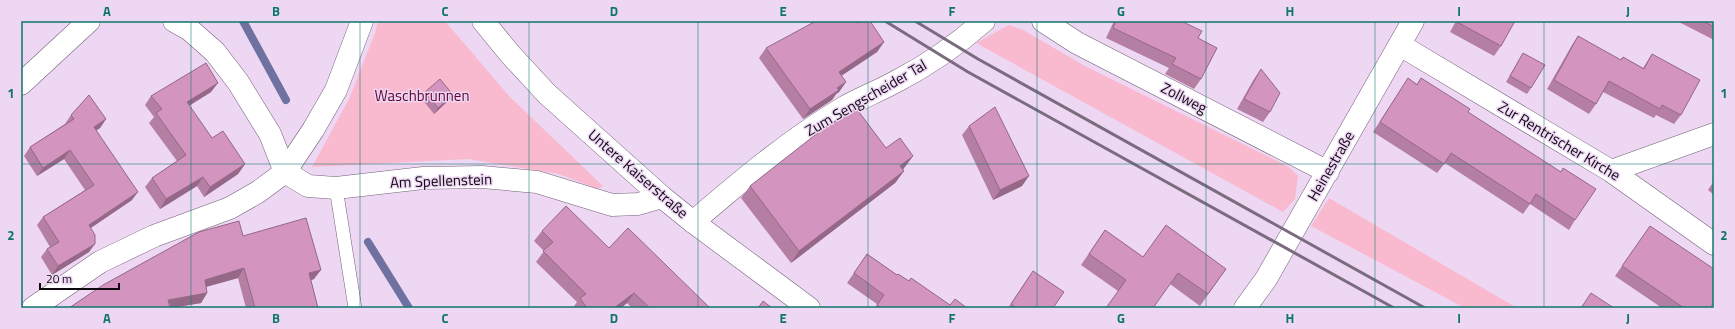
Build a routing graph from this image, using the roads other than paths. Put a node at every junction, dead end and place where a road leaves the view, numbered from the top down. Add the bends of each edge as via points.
1 (88, 21) edge
2 (174, 21) edge
3 (362, 21) edge
4 (483, 21) edge
5 (984, 21) edge
6 (1043, 21) edge
7 (1413, 21) edge
8 (1400, 45) junction
9 (21, 84) edge
10 (1714, 134) edge
11 (1611, 171) junction
12 (285, 172) junction
13 (1328, 172) junction
14 (336, 188) junction
15 (662, 197) junction
16 (693, 222) junction
17 (1714, 244) edge
18 (33, 308) edge
19 (355, 308) edge
20 (810, 308) edge
21 (1245, 308) edge

1 - 9 street
2 - 12 street via 190,30 215,52 238,82 270,134
3 - 12 street via 336,90
4 - 15 street, Untere Kaiserstraße via 547,94
5 - 16 street, Zum Sengscheider Tal via 896,82 848,105 804,133 758,167
6 - 13 street, Zollweg via 1077,43
7 - 8 street, Heinestraße
8 - 11 street, Zur Rentrischer Kirche
8 - 13 street, Heinestraße
10 - 11 street
11 - 17 street, Zur Rentrischer Kirche
12 - 14 street, Am Spellenstein via 308,186
12 - 18 street via 230,208 154,236 100,262
13 - 21 street, Heinestraße via 1266,279
14 - 15 street, Am Spellenstein via 423,178 482,177 537,182 612,205 638,204
14 - 19 lane
15 - 16 street, Untere Kaiserstraße
16 - 20 street, Untere Kaiserstraße

